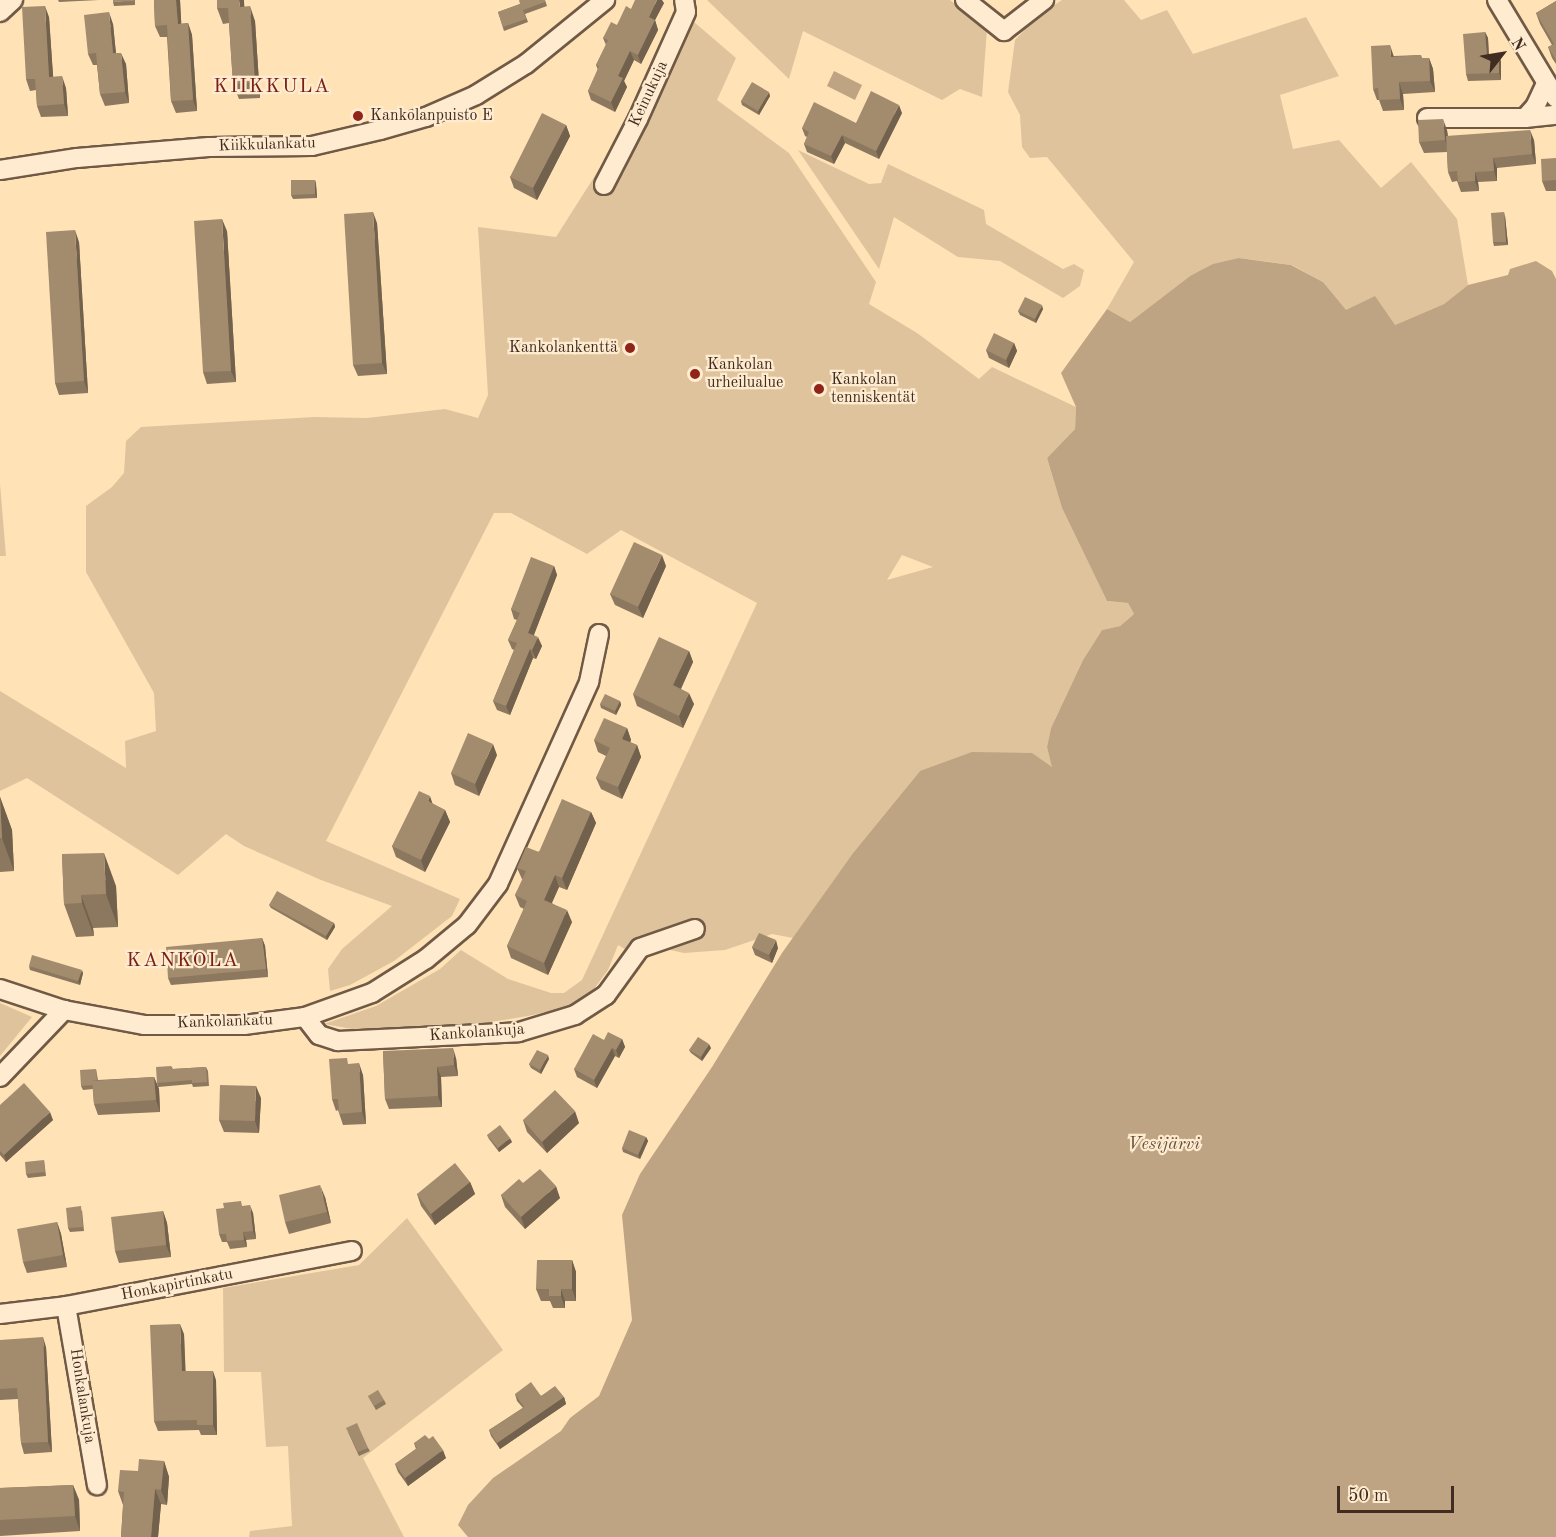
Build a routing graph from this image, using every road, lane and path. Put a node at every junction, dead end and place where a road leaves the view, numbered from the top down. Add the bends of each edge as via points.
1 (14, 0) edge
2 (605, 0) edge
3 (684, 0) edge
4 (965, 0) edge
5 (1044, 0) edge
6 (1497, 0) edge
7 (0, 12) edge
8 (1551, 90) edge
9 (1556, 115) edge
10 (1427, 118) edge
11 (1525, 118) junction
12 (0, 170) edge
13 (604, 185) dead end
14 (599, 634) dead end
15 (695, 929) dead end
16 (0, 989) edge
17 (64, 1010) junction
18 (305, 1017) junction
19 (0, 1077) edge
20 (352, 1251) dead end
21 (66, 1306) junction
22 (0, 1314) edge
23 (97, 1485) dead end

1 - 7 street
2 - 12 street, Kiikkulankatu via 526,64 476,95 426,117 380,130 312,146 209,147 77,158
3 - 13 street, Keinukuja via 686,12
4 - 5 street via 1004,31
6 - 8 street
8 - 11 street
9 - 11 street
10 - 11 street
14 - 18 street, Kankolankatu via 589,682 562,747 498,884 467,925 426,959 372,993
15 - 18 street, Kankolankuja via 639,948 606,995 575,1015 519,1032 338,1041 319,1035
16 - 17 street, Kankolankatu
17 - 18 street, Kankolankatu via 144,1025 244,1025
17 - 19 street
20 - 21 street, Honkapirtinkatu
21 - 22 street, Honkapirtinkatu
21 - 23 street, Honkalankuja

